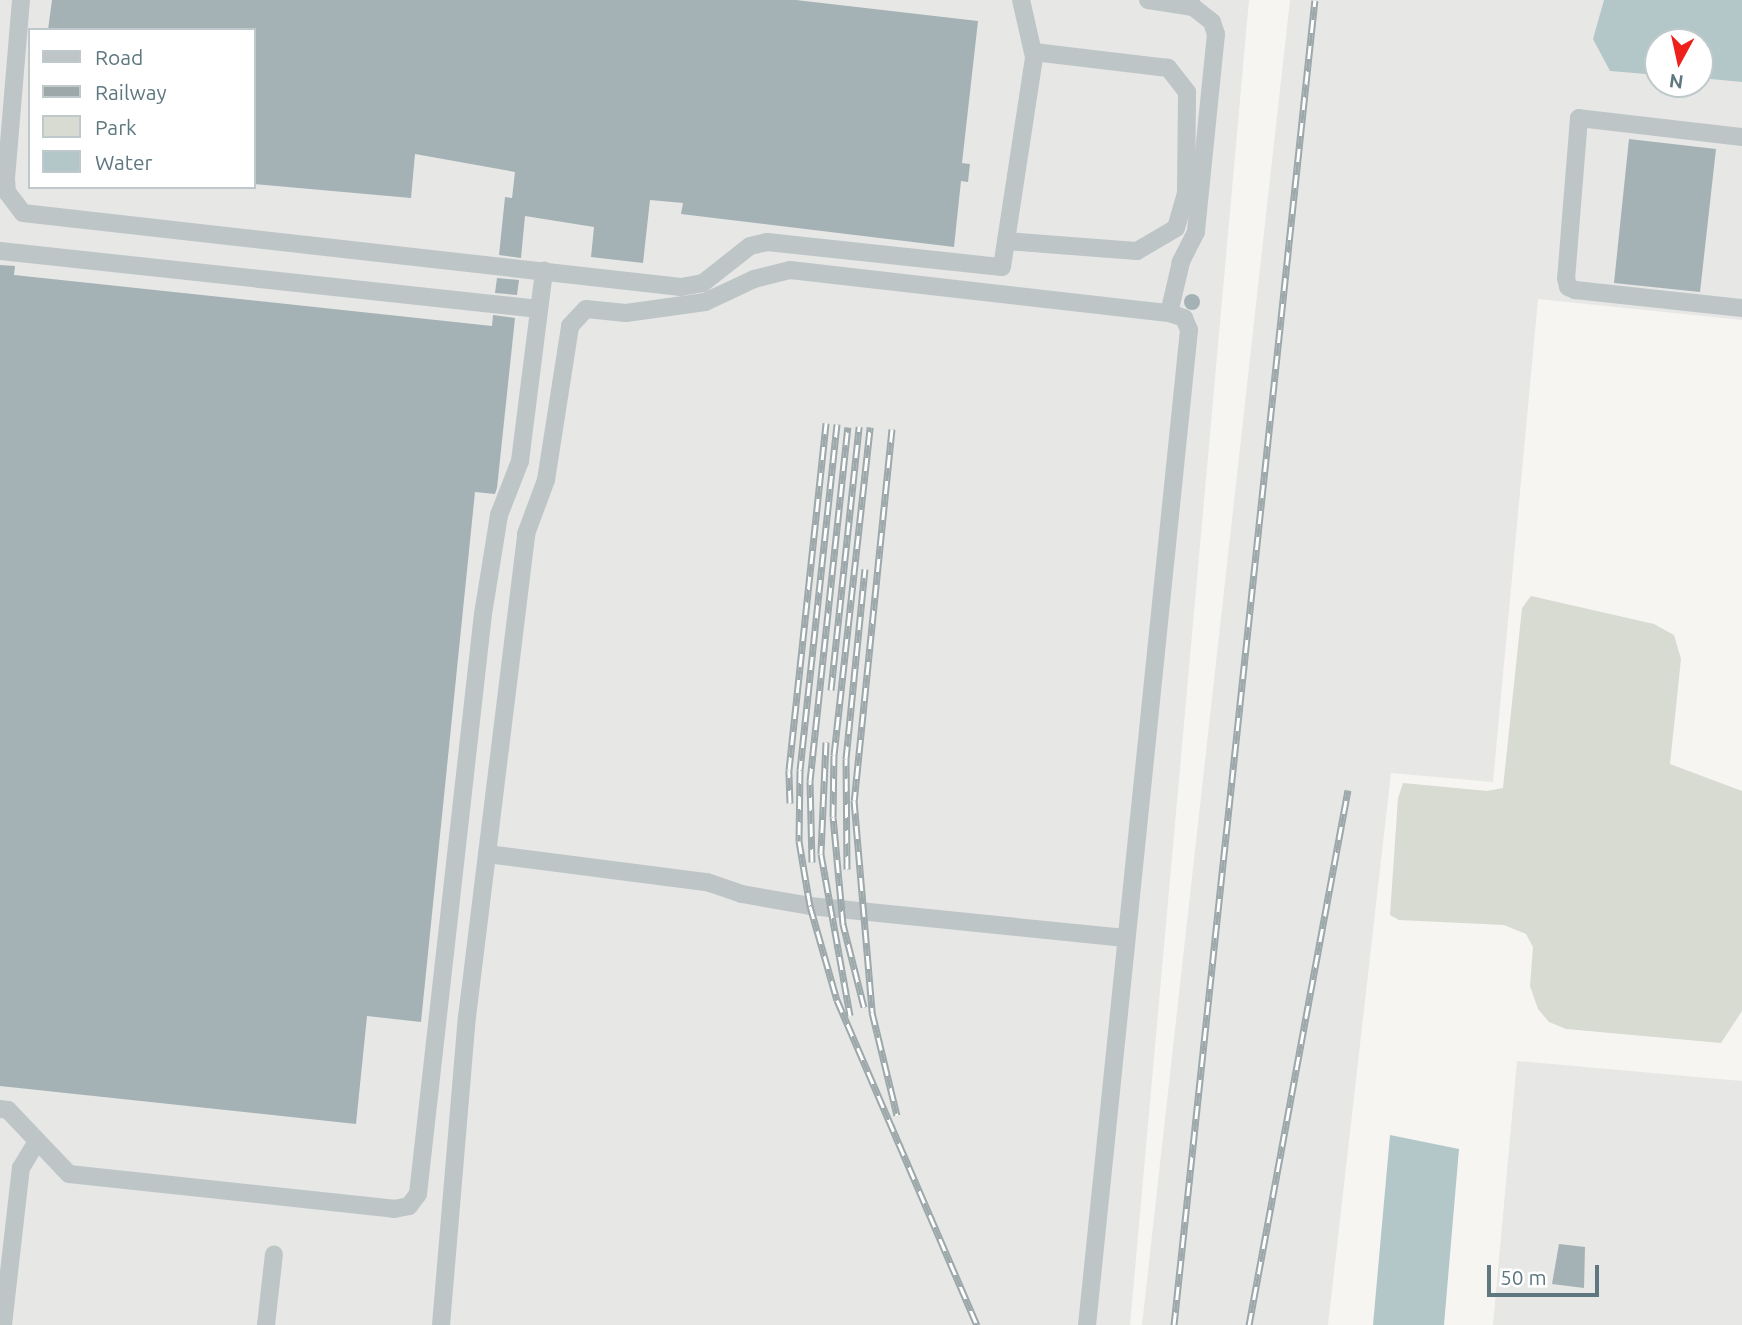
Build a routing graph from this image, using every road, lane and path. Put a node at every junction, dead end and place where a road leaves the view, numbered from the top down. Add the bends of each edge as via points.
1 (21, 0) edge
2 (1021, 0) edge
3 (1148, 0) edge
4 (1034, 52) junction
5 (1742, 137) edge
6 (1006, 241) junction
7 (0, 251) edge
8 (544, 271) junction
9 (1742, 308) edge
10 (539, 309) junction
11 (1169, 313) junction
12 (487, 854) junction
13 (1125, 939) junction
14 (0, 1109) edge
15 (37, 1141) junction
16 (274, 1254) dead end
17 (3, 1325) edge
18 (266, 1325) edge
19 (441, 1325) edge
20 (1087, 1325) edge

1 - 8 lane via 6,179 7,192 23,213
2 - 4 lane
3 - 11 lane via 1193,7 1212,22 1216,34 1196,232 1181,262
4 - 6 lane
4 - 6 lane via 1168,68 1187,92 1185,192 1176,228 1137,251
5 - 9 lane via 1580,118 1566,278 1575,290
6 - 8 lane via 1002,267 767,242 750,246 712,277 693,286
7 - 10 lane
8 - 10 lane
10 - 15 lane via 520,461 499,515 483,614 418,1194 409,1206 394,1209 69,1174
11 - 12 lane via 790,270 754,279 705,302 626,313 586,309 570,326 546,480 526,534
11 - 13 lane via 1184,318 1189,330
12 - 13 lane via 707,882 742,894 810,906
12 - 19 lane via 467,1017
13 - 20 lane
14 - 15 lane via 8,1110
15 - 17 lane via 21,1168
16 - 18 lane

